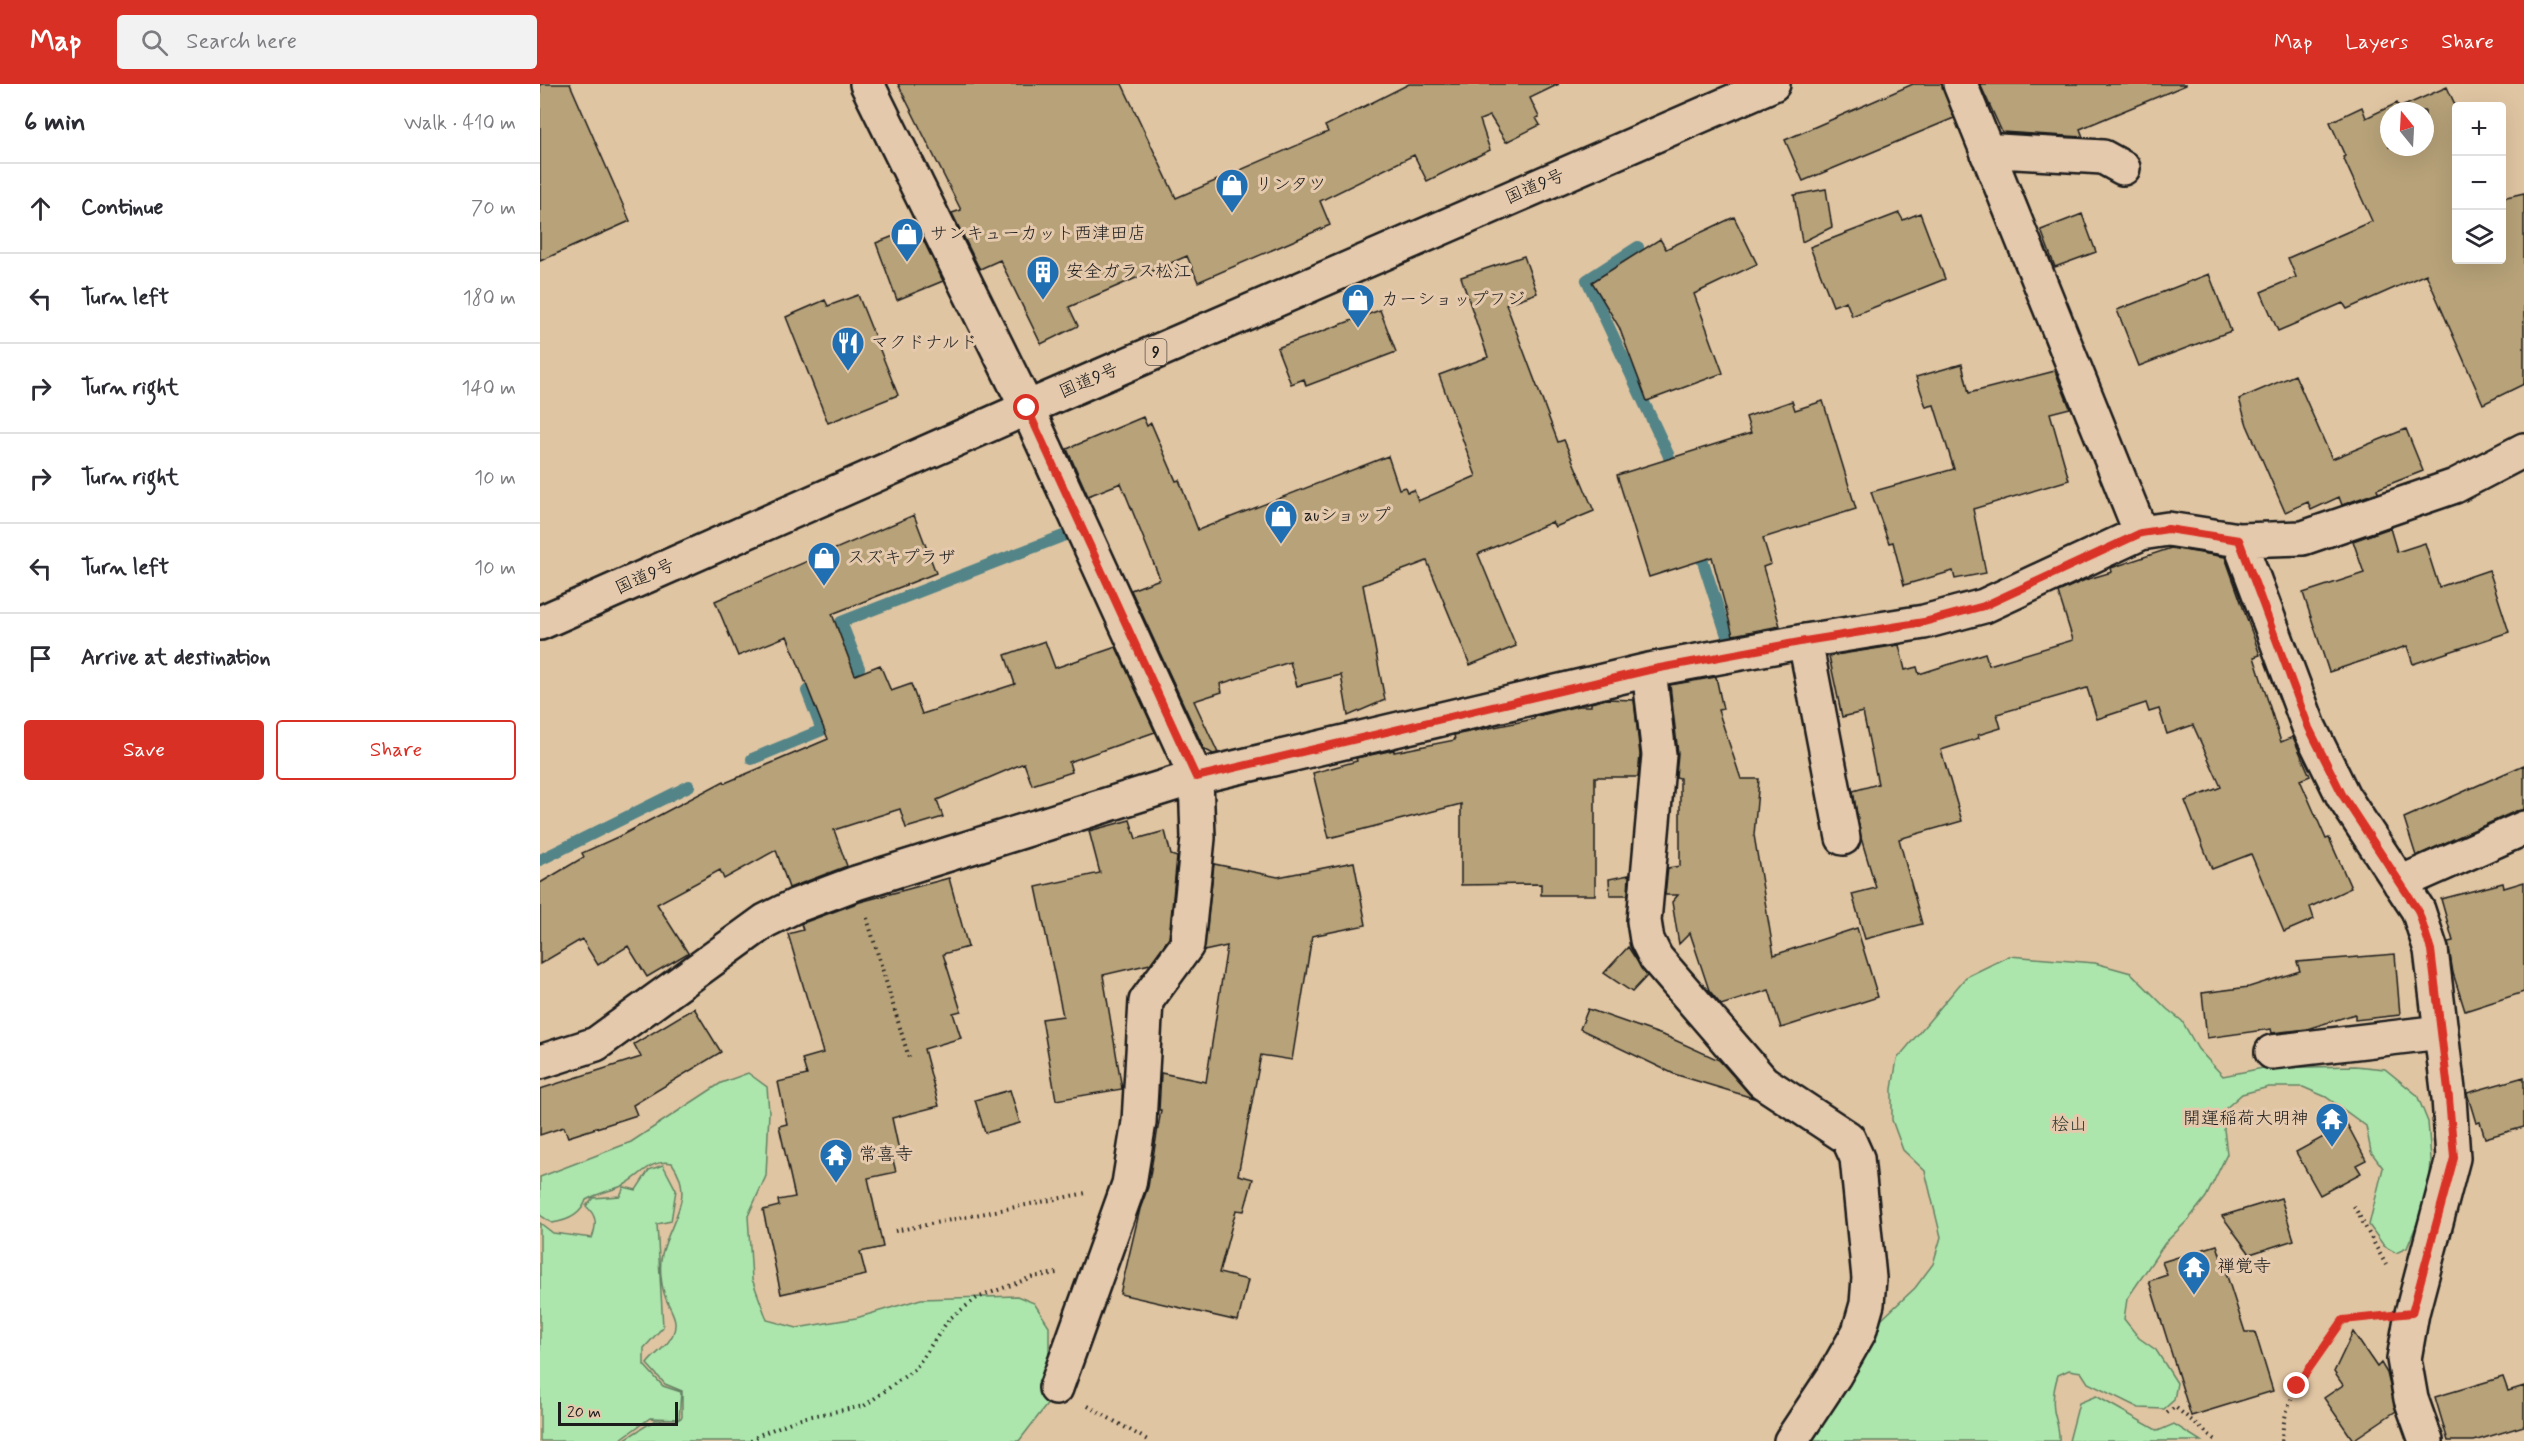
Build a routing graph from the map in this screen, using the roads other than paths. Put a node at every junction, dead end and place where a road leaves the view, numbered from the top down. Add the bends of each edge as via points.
1 (867, 84) edge
2 (1960, 84) edge
3 (1765, 86) edge
4 (1988, 155) junction
5 (2123, 168) dead end
6 (1027, 408) junction
7 (2524, 450) edge
8 (2141, 533) junction
9 (2239, 540) junction
10 (540, 623) edge
11 (1805, 641) junction
12 (1649, 670) junction
13 (1196, 777) junction
14 (2524, 828) edge
15 (1843, 838) dead end
16 (2400, 883) junction
17 (2441, 1032) junction
18 (2272, 1052) dead end
19 (540, 1062) edge
20 (1056, 1388) road end
21 (1791, 1441) edge
22 (2426, 1441) edge

1 - 6 main road
2 - 4 main road
3 - 6 main road, 国道9号 / 9
4 - 5 main road via 1999,151 2103,157
4 - 8 main road
6 - 10 main road, 国道9号 / 9
6 - 13 main road
7 - 9 main road via 2455,486 2303,538
8 - 9 main road via 2168,529
8 - 11 main road via 1984,606 1924,622
9 - 16 main road via 2309,728 2343,796
11 - 12 main road
11 - 15 main road
12 - 13 main road
12 - 21 main road via 1659,755 1644,921 1647,940 1656,958 1764,1082 1848,1138 1857,1158 1869,1278 1867,1304 1859,1332
13 - 19 main road via 856,883 795,906 765,921 596,1044
13 - 20 main road via 1198,838 1187,945 1146,1001 1139,1122 1129,1184
14 - 16 main road
16 - 17 main road via 2418,910 2431,950
17 - 18 main road
17 - 22 main road via 2454,1158 2412,1313 2404,1359 2410,1399

